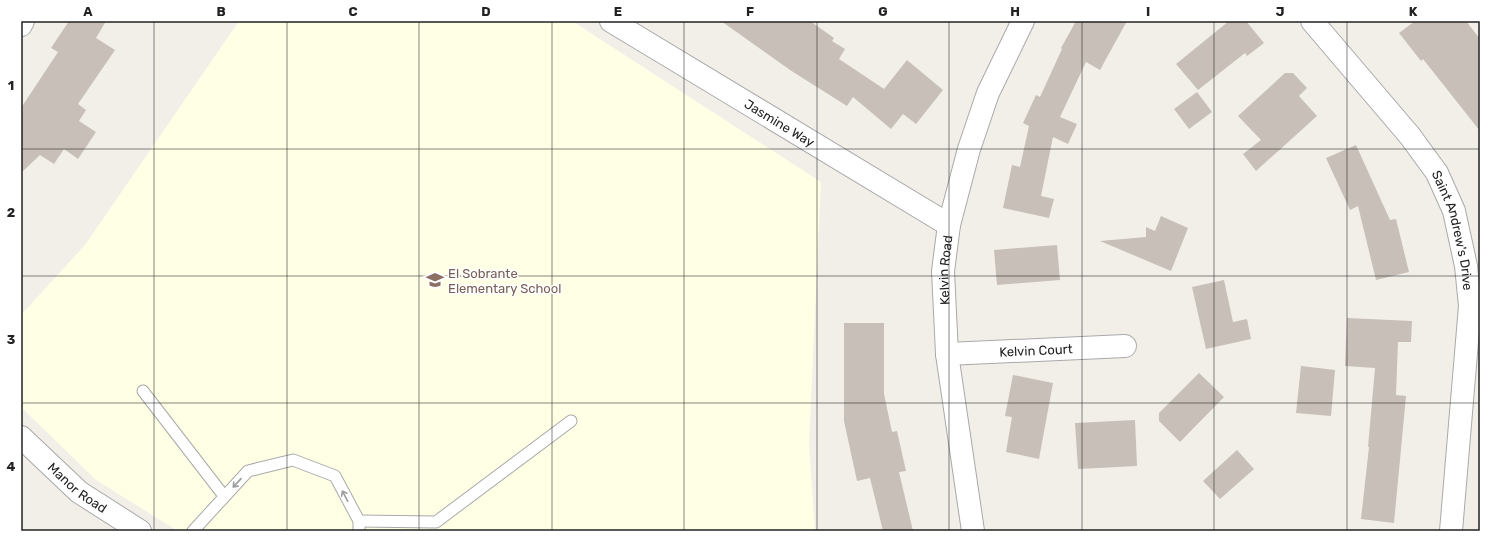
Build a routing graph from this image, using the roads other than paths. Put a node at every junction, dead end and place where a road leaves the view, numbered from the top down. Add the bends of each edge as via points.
1 (23, 21) edge
2 (611, 21) edge
3 (1024, 21) edge
4 (1312, 21) edge
5 (21, 24) edge
6 (949, 225) junction
7 (1125, 346) dead end
8 (947, 354) junction
9 (143, 391) dead end
10 (571, 421) dead end
11 (21, 437) edge
12 (224, 496) junction
13 (359, 526) edge
14 (140, 531) edge
15 (193, 531) edge
16 (973, 531) edge
17 (1451, 531) edge

1 - 5 street
2 - 6 street, Jasmine Way
3 - 6 street, Kelvin Road via 988,93 969,150
4 - 17 street, Saint Andrew's Drive via 1410,136 1437,173 1454,211 1466,266 1470,306
6 - 8 street, Kelvin Road via 943,271
7 - 8 street, Kelvin Court
8 - 16 street, Kelvin Road
9 - 12 lane
10 - 13 lane via 436,522
11 - 14 street, Manor Road via 79,492
13 -> 12 lane via 335,476 292,460 248,471
12 - 15 lane

